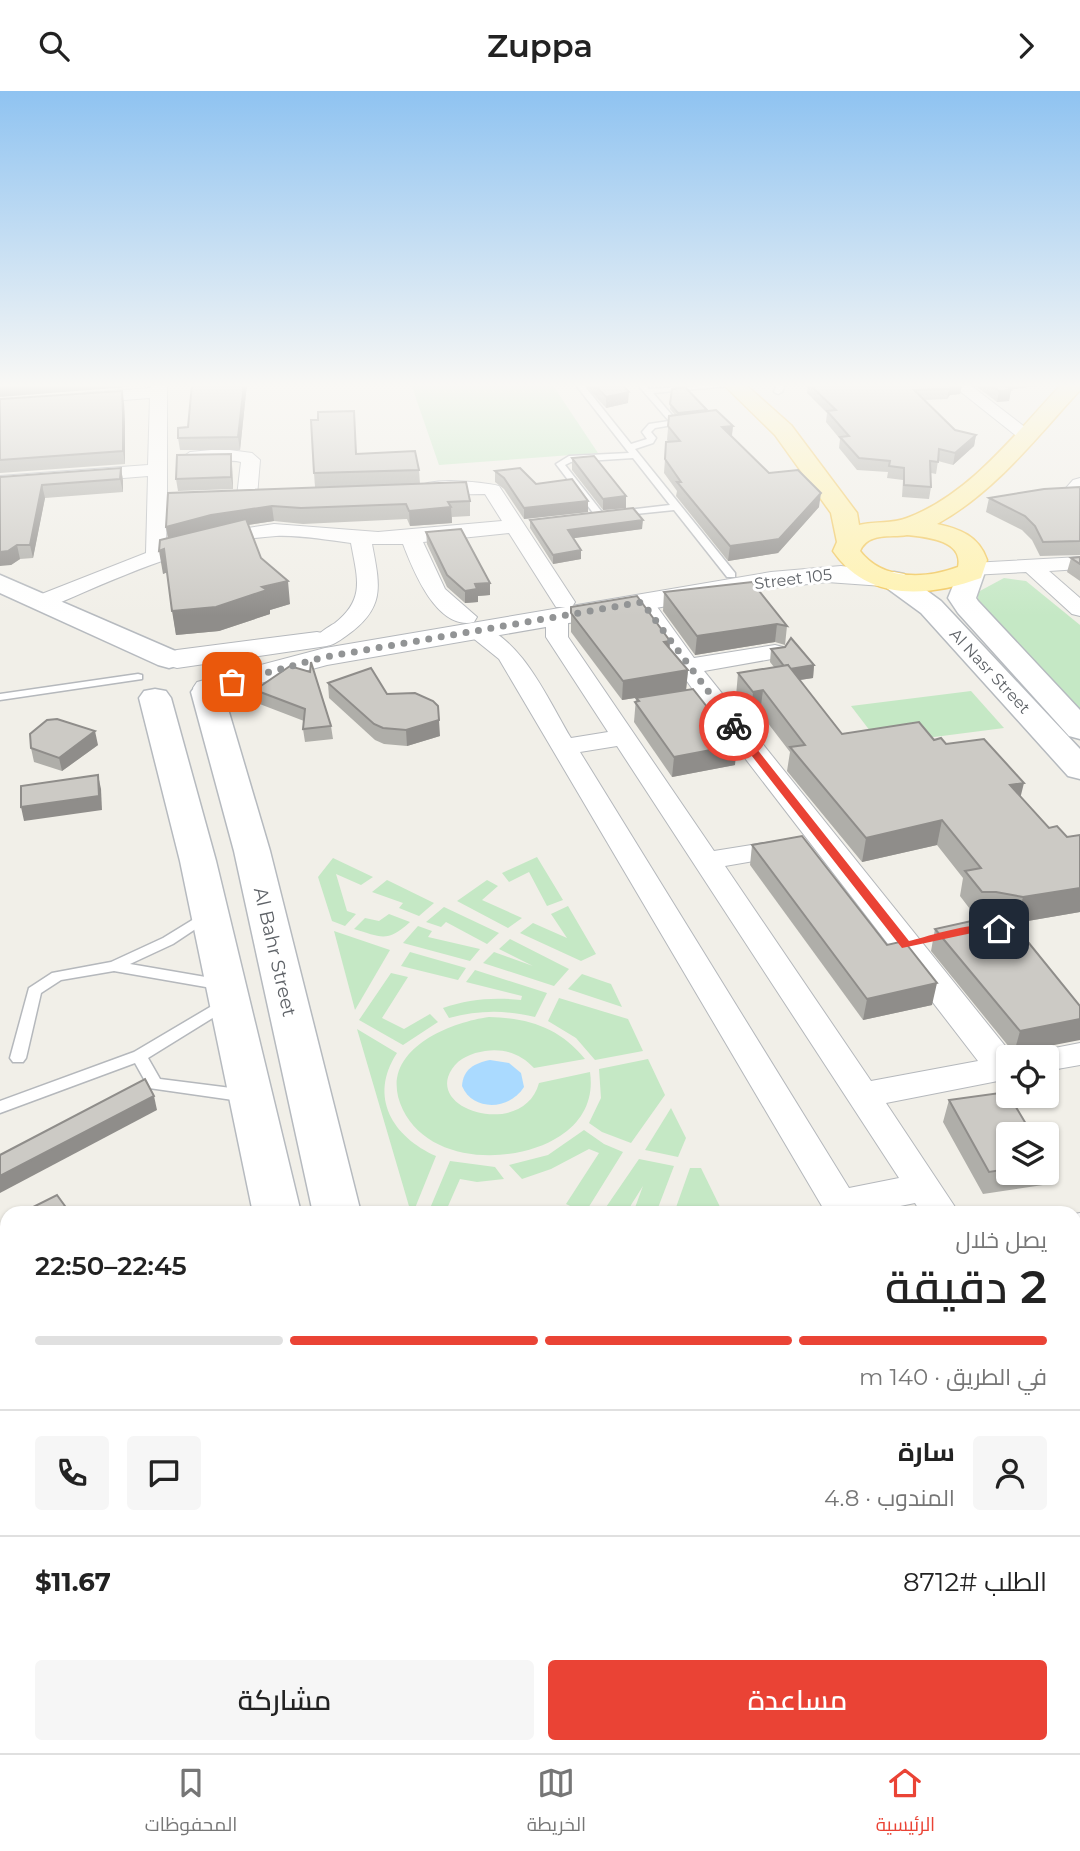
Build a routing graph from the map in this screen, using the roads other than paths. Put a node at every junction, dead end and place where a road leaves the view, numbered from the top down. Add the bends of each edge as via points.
1 (158, 462) edge
2 (191, 462) edge
3 (251, 462) edge
4 (565, 462) edge
5 (639, 462) edge
6 (806, 462) edge
7 (825, 462) edge
8 (998, 462) edge
9 (1024, 462) edge
10 (158, 465) junction
11 (0, 482) edge
12 (1080, 484) edge
13 (411, 490) edge
14 (1080, 492) edge
15 (247, 496) junction
16 (158, 500) junction
17 (676, 507) junction
18 (600, 516) junction
19 (587, 518) edge
20 (519, 526) junction
21 (904, 527) junction
22 (275, 530) junction
23 (410, 536) junction
24 (360, 538) junction
25 (962, 542) junction
26 (848, 543) junction
27 (156, 555) junction
28 (1080, 563) edge
29 (1032, 567) junction
30 (972, 571) junction
31 (731, 575) junction
32 (888, 579) junction
33 (0, 583) edge
34 (42, 602) junction
35 (642, 602) junction
36 (560, 609) junction
37 (1080, 609) edge
38 (0, 610) edge
39 (470, 624) junction
40 (325, 640) junction
41 (775, 652) edge
42 (173, 659) junction
43 (688, 666) junction
44 (143, 683) junction
45 (208, 690) junction
46 (0, 697) edge
47 (1080, 729) edge
48 (624, 737) junction
49 (563, 747) junction
50 (1080, 769) edge
51 (825, 841) junction
52 (252, 851) junction
53 (198, 861) junction
54 (706, 861) junction
55 (209, 914) junction
56 (114, 966) junction
57 (226, 994) junction
58 (1080, 1054) edge
59 (996, 1055) edge
60 (139, 1056) junction
61 (18, 1058) dead end
62 (1059, 1058) edge
63 (996, 1070) edge
64 (862, 1095) junction
65 (250, 1096) junction
66 (0, 1107) edge
67 (932, 1200) edge
68 (275, 1206) edge
69 (335, 1206) edge
70 (841, 1206) edge
71 (864, 1206) edge

1 - 10 street
2 - 10 street
3 - 15 street
4 - 18 lane via 560,464
5 - 17 lane
6 - 26 main road via 844,513
7 - 21 main road via 841,487
8 - 21 main road via 967,494
9 - 25 main road via 972,519
10 - 11 street
10 - 16 street
12 - 14 street via 1076,488
13 - 20 street via 486,488
15 - 16 street
15 - 22 street via 272,501
16 - 27 street
17 - 18 lane
17 - 31 lane
18 - 19 lane
20 - 23 street
20 - 36 street
21 - 25 main road via 935,531
21 - 26 main road via 871,530
22 - 24 street
22 - 27 street
23 - 24 street
23 - 39 street via 436,594
24 - 40 street via 368,603
25 - 30 main road via 973,552
26 - 31 street, Street 105 via 783,565
26 - 32 main road via 851,561
27 - 34 street
28 - 29 street
29 - 30 street
29 - 37 street
30 - 32 main road via 942,582
30 - 47 main road, Al Nasr Street via 962,599
31 - 36 street, Street 105
32 - 35 street, Street 105 via 862,573 800,576
32 - 50 main road, Al Nasr Street via 931,607
33 - 34 main road
34 - 42 main road
35 - 36 street, Street 105
35 - 43 street
36 - 39 street, Street 105
36 - 48 street via 557,638 620,710
38 - 44 main road
39 - 40 street, Street 105
39 - 45 street, Street 105
39 - 49 street via 509,656
40 - 42 street, Street 105
41 - 43 street
42 - 44 main road via 149,664
42 - 45 main road via 204,673
43 - 51 street via 697,697
44 - 45 main road via 174,702
44 - 46 lane
44 - 53 main road
45 - 52 main road, Al Bahr Street
48 - 49 street
48 - 54 street
49 - 70 street
51 - 54 street
51 - 59 street via 919,942
52 - 53 main road
52 - 69 main road, Al Bahr Street
53 - 55 main road
54 - 64 street
55 - 56 lane via 168,941
55 - 57 main road
56 - 57 lane
56 - 61 lane via 57,976 34,991
57 - 60 lane
57 - 65 main road
58 - 62 street
60 - 65 lane via 155,1084
60 - 66 lane
63 - 64 street
64 - 67 street
65 - 68 main road
67 - 71 street

